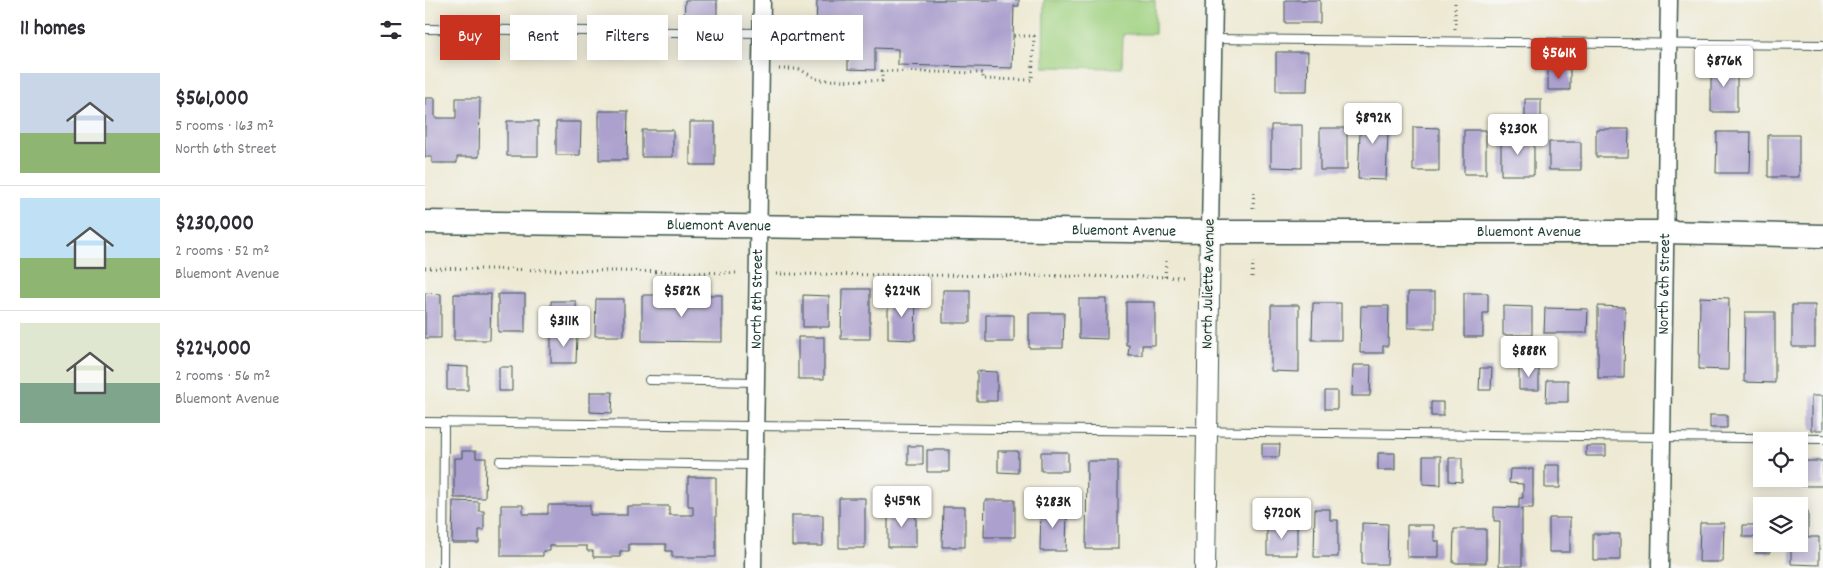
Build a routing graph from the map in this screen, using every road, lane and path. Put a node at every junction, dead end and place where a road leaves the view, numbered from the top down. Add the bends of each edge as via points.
1 (762, 0) edge
2 (1214, 0) edge
3 (1455, 0) edge
4 (1669, 0) edge
5 (762, 15) edge
6 (425, 29) edge
7 (752, 33) edge
8 (1013, 36) dead end
9 (1213, 39) junction
10 (1455, 41) junction
11 (1668, 43) junction
12 (1823, 45) edge
13 (761, 60) edge
14 (761, 69) junction
15 (1254, 189) dead end
16 (1253, 208) dead end
17 (425, 222) edge
18 (759, 225) junction
19 (1210, 232) junction
20 (1666, 232) junction
21 (1823, 236) edge
22 (1166, 261) dead end
23 (1253, 262) dead end
24 (425, 268) edge
25 (758, 274) junction
26 (1185, 276) dead end
27 (1165, 277) junction
28 (1252, 277) dead end
29 (649, 380) dead end
30 (756, 382) junction
31 (425, 422) edge
32 (444, 422) junction
33 (755, 426) junction
34 (1207, 431) junction
35 (1662, 436) junction
36 (1823, 439) edge
37 (500, 461) dead end
38 (755, 465) junction
39 (443, 568) edge
40 (753, 568) edge
41 (1205, 568) edge
42 (1660, 568) edge

1 - 5 street, North 8th Street
2 - 9 street, North Juliette Avenue
3 - 10 path
4 - 11 street, North 6th Street
6 - 7 lane
8 - 14 path via 1033,36 1033,80 983,79 983,73 882,71 882,81 819,80 799,69
9 - 10 lane
9 - 19 street, North Juliette Avenue
10 - 11 lane
11 - 12 lane
11 - 20 street, North 6th Street
13 - 14 street, North 8th Street
14 - 18 street, North 8th Street
15 - 16 path
17 - 18 main road, Bluemont Avenue
18 - 19 main road, Bluemont Avenue
18 - 25 street, North 8th Street
19 - 20 main road, Bluemont Avenue
19 - 34 street, North Juliette Avenue
20 - 21 main road, Bluemont Avenue
20 - 35 street, North 6th Street
22 - 27 path
23 - 28 path
24 - 25 path
25 - 27 path
25 - 30 street, North 8th Street
26 - 27 path
29 - 30 lane
30 - 33 street, North 8th Street
31 - 32 lane
32 - 33 lane
32 - 39 lane
33 - 34 lane
33 - 38 street, North 8th Street
34 - 35 lane
34 - 41 street, North Juliette Avenue
35 - 36 lane
35 - 42 street, North 6th Street
37 - 38 lane
38 - 40 street, North 8th Street

